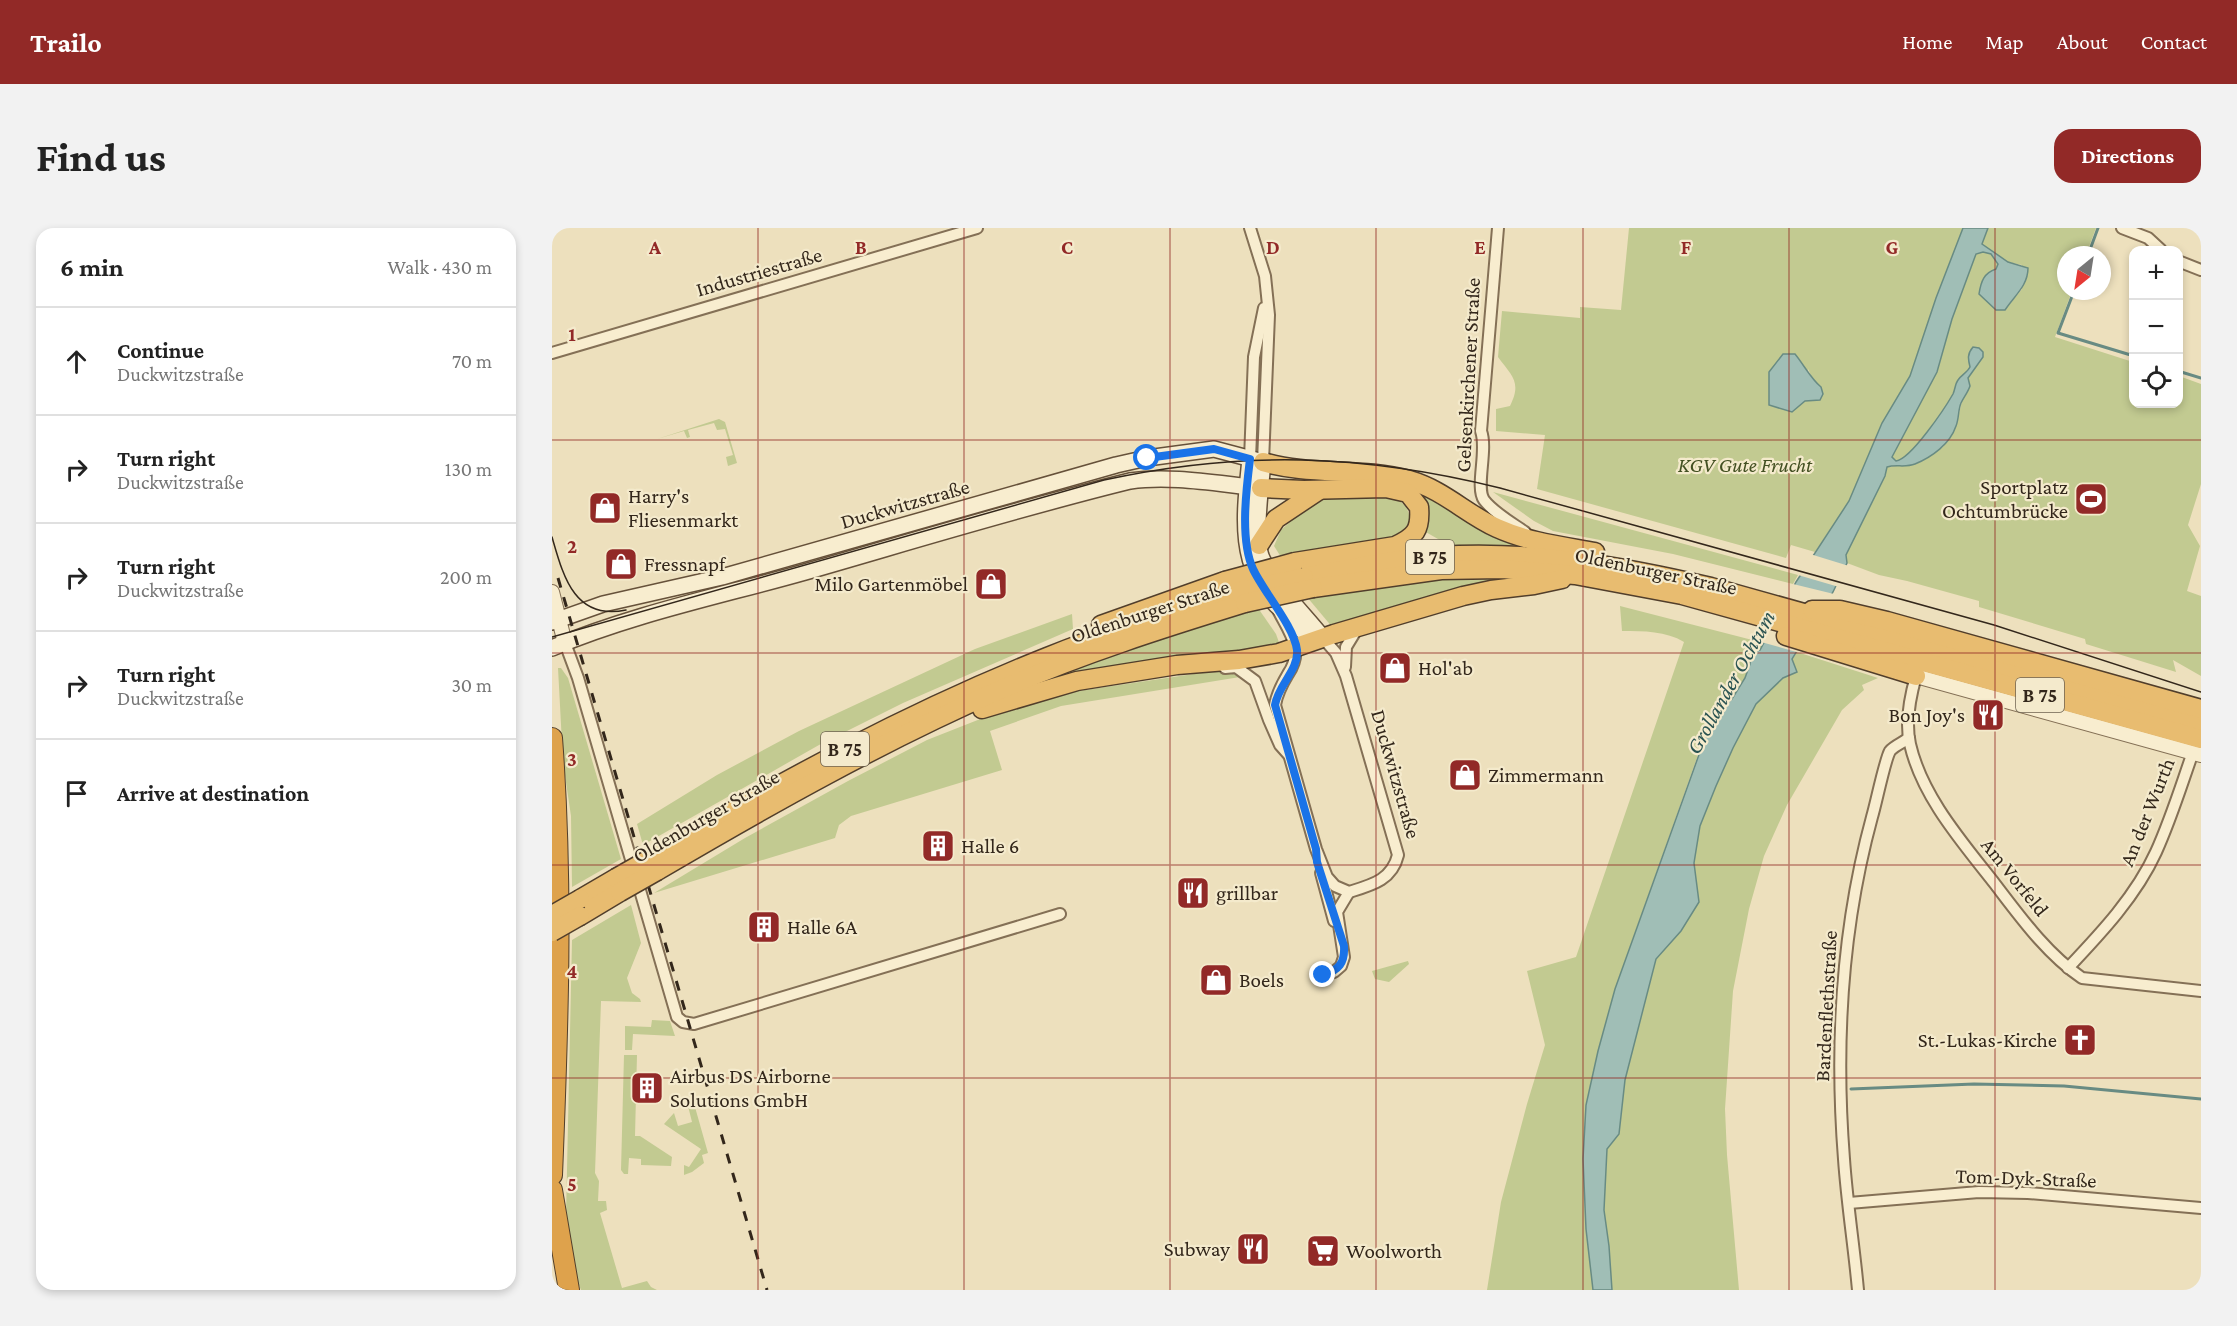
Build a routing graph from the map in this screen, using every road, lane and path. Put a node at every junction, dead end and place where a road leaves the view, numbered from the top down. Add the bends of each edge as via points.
1 (977, 228) edge
2 (1250, 228) edge
3 (1498, 228) edge
4 (2122, 228) edge
5 (2157, 246) edge
6 (2183, 263) edge
7 (2201, 270) edge
8 (552, 353) edge
9 (1256, 461) junction
10 (1254, 488) junction
11 (1319, 490) junction
12 (1528, 539) junction
13 (1259, 545) junction
14 (1647, 572) junction
15 (1575, 575) junction
16 (1304, 576) junction
17 (552, 592) edge
18 (1235, 592) junction
19 (1778, 617) junction
20 (556, 621) edge
21 (1817, 625) junction
22 (1358, 627) junction
23 (1310, 642) junction
24 (558, 646) edge
25 (1178, 665) junction
26 (1346, 676) junction
27 (1916, 676) junction
28 (2201, 709) edge
29 (957, 710) junction
30 (2201, 723) edge
31 (552, 738) edge
32 (1909, 738) junction
33 (2198, 749) edge
34 (1288, 754) junction
35 (1316, 849) junction
36 (655, 864) junction
37 (1349, 892) junction
38 (580, 907) junction
39 (1060, 914) dead end
40 (552, 915) edge
41 (552, 932) edge
42 (1340, 932) junction
43 (2068, 968) junction
44 (1323, 975) dead end
45 (2201, 991) edge
46 (552, 1175) edge
47 (552, 1190) edge
48 (1849, 1203) junction
49 (2201, 1208) edge
50 (569, 1290) edge
51 (1858, 1290) edge

1 - 8 street, Industriestraße
2 - 9 street via 1265,276 1269,338
3 - 12 street, Gelsenkirchener Straße via 1481,431 1482,497 1525,532
4 - 5 street via 2148,238
6 - 7 street
9 - 10 main road
9 - 12 highway via 1284,468 1349,471 1412,481 1442,493 1497,528
9 - 20 main road, Duckwitzstraße via 1214,449 1116,465 733,574 603,604
10 - 11 highway
10 - 13 main road, Duckwitzstraße
10 - 23 main road, Duckwitzstraße via 1245,541 1248,555 1275,604 1292,617
10 - 24 main road, Duckwitzstraße via 1174,479 1130,481 629,619
11 - 13 highway via 1276,519
11 - 16 highway via 1386,488 1408,493 1419,507 1418,527 1410,540
12 - 14 highway via 1618,556
13 - 23 main road, Duckwitzstraße
14 - 16 highway, Oldenburger Straße / B 75 via 1587,562 1473,555 1401,560
14 - 19 highway, Oldenburger Straße / B 75
15 - 16 highway, Oldenburger Straße / B 75 via 1502,569
15 - 19 highway, Oldenburger Straße / B 75
15 - 22 highway via 1482,592
16 - 18 highway, bridge
16 - 18 highway, Oldenburger Straße / B 75, bridge
17 - 20 street
18 - 29 highway, Oldenburger Straße / B 75
18 - 36 highway, Oldenburger Straße / B 75 via 1125,614 1074,636 1045,657 915,714 753,798
19 - 21 highway, Oldenburger Straße / B 75
19 - 21 highway
20 - 24 street
21 - 27 highway
21 - 28 highway via 1840,610
21 - 30 highway, Oldenburger Straße / B 75
21 - 33 highway, Oldenburger Straße / B 75
22 - 23 highway
22 - 26 street, Duckwitzstraße via 1346,647
23 - 25 highway via 1279,653 1239,660
23 - 26 street, Duckwitzstraße via 1336,653
23 - 34 street via 1276,696
24 - 39 street via 578,678 677,1017 682,1022 694,1024
25 - 29 highway via 1077,681 985,709
25 - 34 street via 1195,670 1236,667 1256,681 1269,720
26 - 37 street, Duckwitzstraße via 1398,855 1396,865 1379,883
27 - 32 street, Am Vorfeld via 1909,705
27 - 33 street
29 - 36 highway, Oldenburger Straße / B 75
31 - 46 highway via 558,823 559,1022
32 - 43 street, Am Vorfeld via 1926,784 1959,838 2048,949
32 - 48 street, Bardenflethstraße via 1891,751 1870,826 1850,924 1840,1070
33 - 43 street, An der Wurth via 2156,853 2139,884
34 - 35 street
35 - 37 street via 1327,878
35 - 42 street
36 - 38 highway, Oldenburger Straße / B 75, bridge
37 - 42 street via 1337,912
38 - 40 highway, Oldenburger Straße / B 75, bridge
38 - 41 highway, Oldenburger Straße / B 75, bridge
42 - 44 street via 1344,957 1341,966
43 - 45 street, Am Vorfeld via 2082,978
47 - 50 highway
48 - 49 street, Tom-Dyk-Straße via 1979,1192
48 - 51 street, Bardenflethstraße

